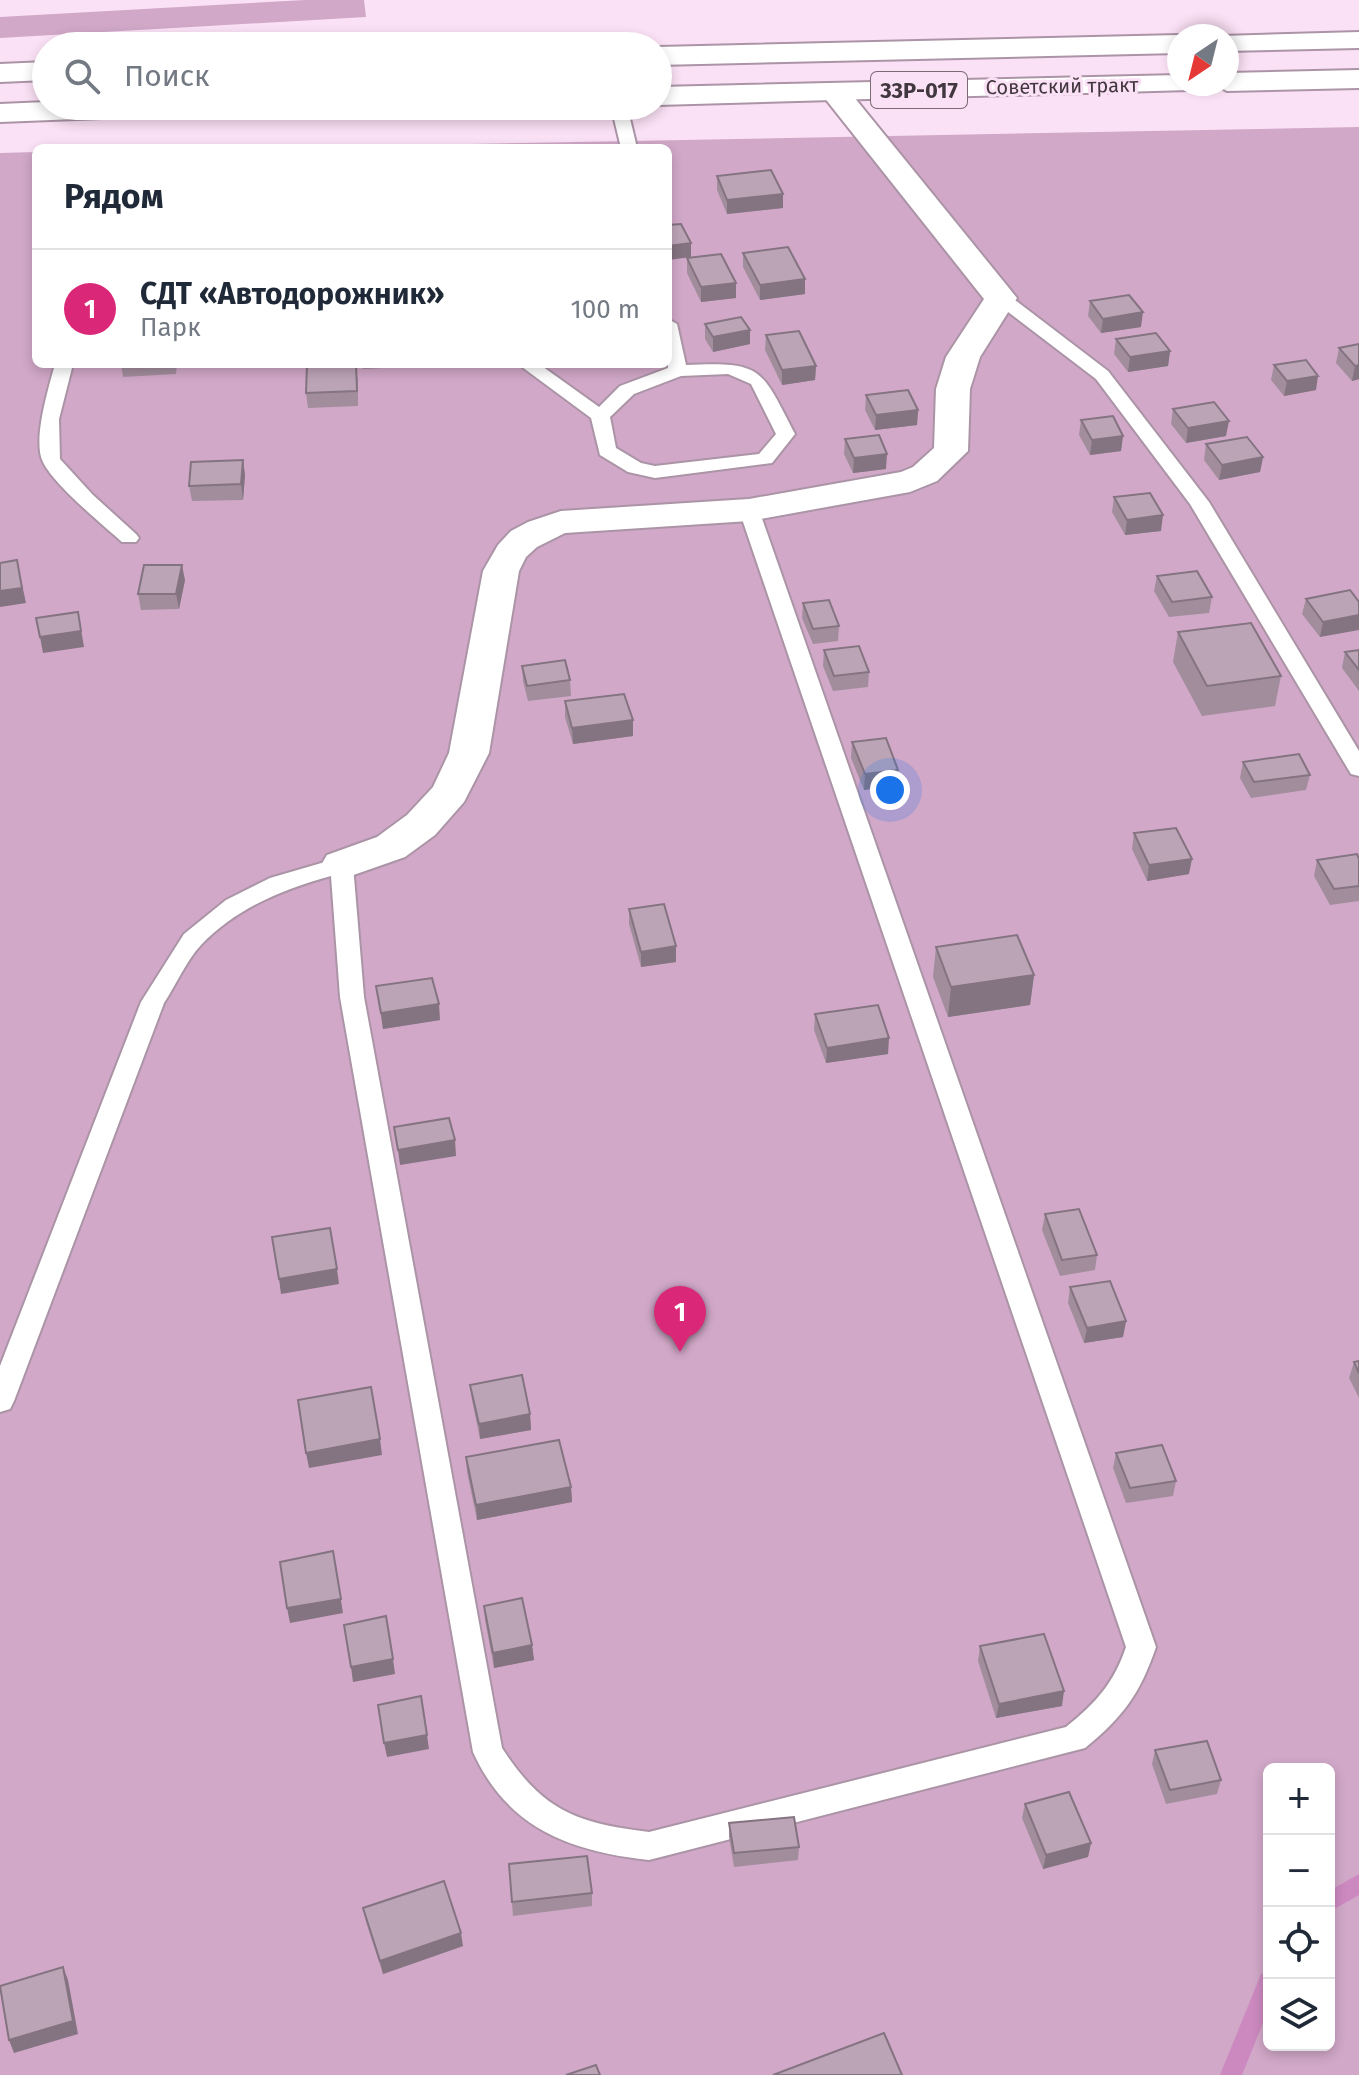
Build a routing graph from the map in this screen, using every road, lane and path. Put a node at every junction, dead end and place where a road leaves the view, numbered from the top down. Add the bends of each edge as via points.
1 (1359, 40) edge
2 (1239, 43) edge
3 (1167, 44) edge
4 (672, 56) edge
5 (32, 72) edge
6 (0, 73) edge
7 (1359, 79) edge
8 (1239, 82) edge
9 (1167, 84) edge
10 (835, 92) junction
11 (672, 96) edge
12 (32, 112) edge
13 (0, 113) edge
14 (622, 120) edge
15 (628, 144) edge
16 (1001, 298) junction
17 (672, 343) edge
18 (63, 368) edge
19 (533, 368) edge
20 (678, 371) junction
21 (600, 416) junction
22 (749, 510) junction
23 (129, 538) dead end
24 (1359, 769) edge
25 (342, 865) junction
26 (0, 1401) edge

1 - 2 main road
3 - 4 main road, Советский тракт / 33Р-017
5 - 6 main road
7 - 8 main road
9 - 10 main road, Советский тракт / 33Р-017
10 - 11 main road, Советский тракт / 33Р-017
10 - 16 main road
12 - 13 main road
14 - 15 lane
16 - 22 main road via 963,357 953,389 951,451 939,464 910,481
16 - 24 lane via 1102,375 1199,502
17 - 20 lane
18 - 23 lane via 50,419 51,460
19 - 21 lane
20 - 21 lane via 627,390
20 - 21 lane via 731,368 758,381 786,434 765,459 655,472 635,468 607,451
22 - 25 main road via 561,522 518,541 501,571 469,753 450,793 421,825 391,847
22 - 25 lane via 1141,1647 1131,1681 1113,1708 1074,1738 649,1846 599,1841 557,1824 517,1794 488,1752 352,997
25 - 26 lane via 278,883 234,906 192,940 153,1002

